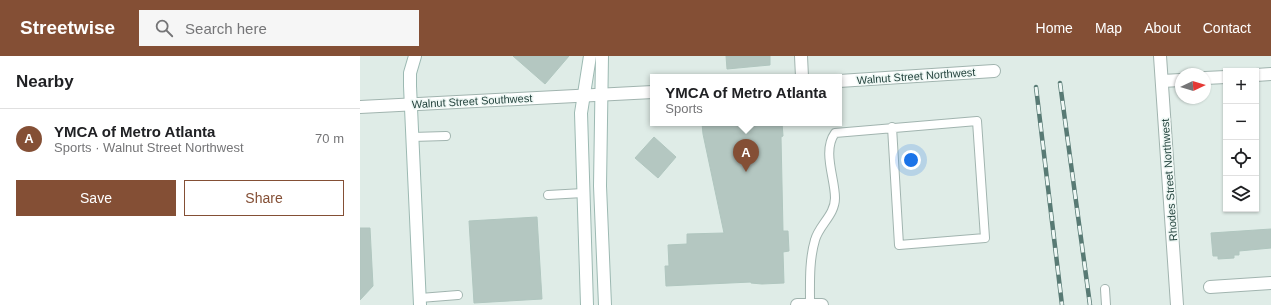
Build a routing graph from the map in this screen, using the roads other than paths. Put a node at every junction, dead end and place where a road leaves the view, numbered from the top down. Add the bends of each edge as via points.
1 (416, 56) edge
2 (590, 56) edge
3 (602, 56) edge
4 (800, 56) edge
5 (1160, 56) edge
6 (994, 71) dead end
7 (802, 74) edge
8 (1271, 74) edge
9 (1259, 75) edge
10 (1223, 77) edge
11 (1211, 78) edge
12 (1175, 80) edge
13 (842, 81) edge
14 (1162, 81) junction
15 (650, 92) edge
16 (600, 94) junction
17 (584, 95) junction
18 (410, 104) junction
19 (360, 107) edge
20 (892, 127) junction
21 (446, 136) dead end
22 (412, 137) junction
23 (583, 192) junction
24 (548, 195) dead end
25 (1271, 283) edge
26 (1210, 287) dead end
27 (1105, 289) dead end
28 (458, 295) dead end
29 (420, 301) edge
30 (587, 305) edge
31 (605, 305) edge
32 (797, 305) edge
33 (816, 305) edge
34 (1106, 305) edge
35 (1177, 305) edge

1 - 18 street via 410,73
2 - 17 street
3 - 16 street
4 - 7 street
5 - 14 street, Rhodes Street Northwest
6 - 13 street, Walnut Street Northwest
8 - 9 street
10 - 11 street
12 - 14 street
14 - 35 street, Rhodes Street Northwest
15 - 16 street
16 - 17 street
16 - 31 street via 600,186
17 - 18 street, Walnut Street Southwest
17 - 23 street via 581,113
18 - 19 street, Walnut Street Southwest
18 - 22 street
20 - 20 lane via 977,121 985,238 899,245
20 - 33 lane via 835,132 830,139 835,200 832,212 815,238 811,272
21 - 22 lane
22 - 29 street
23 - 24 lane
23 - 30 street
25 - 26 street
27 - 34 lane
28 - 29 lane
32 - 33 street

